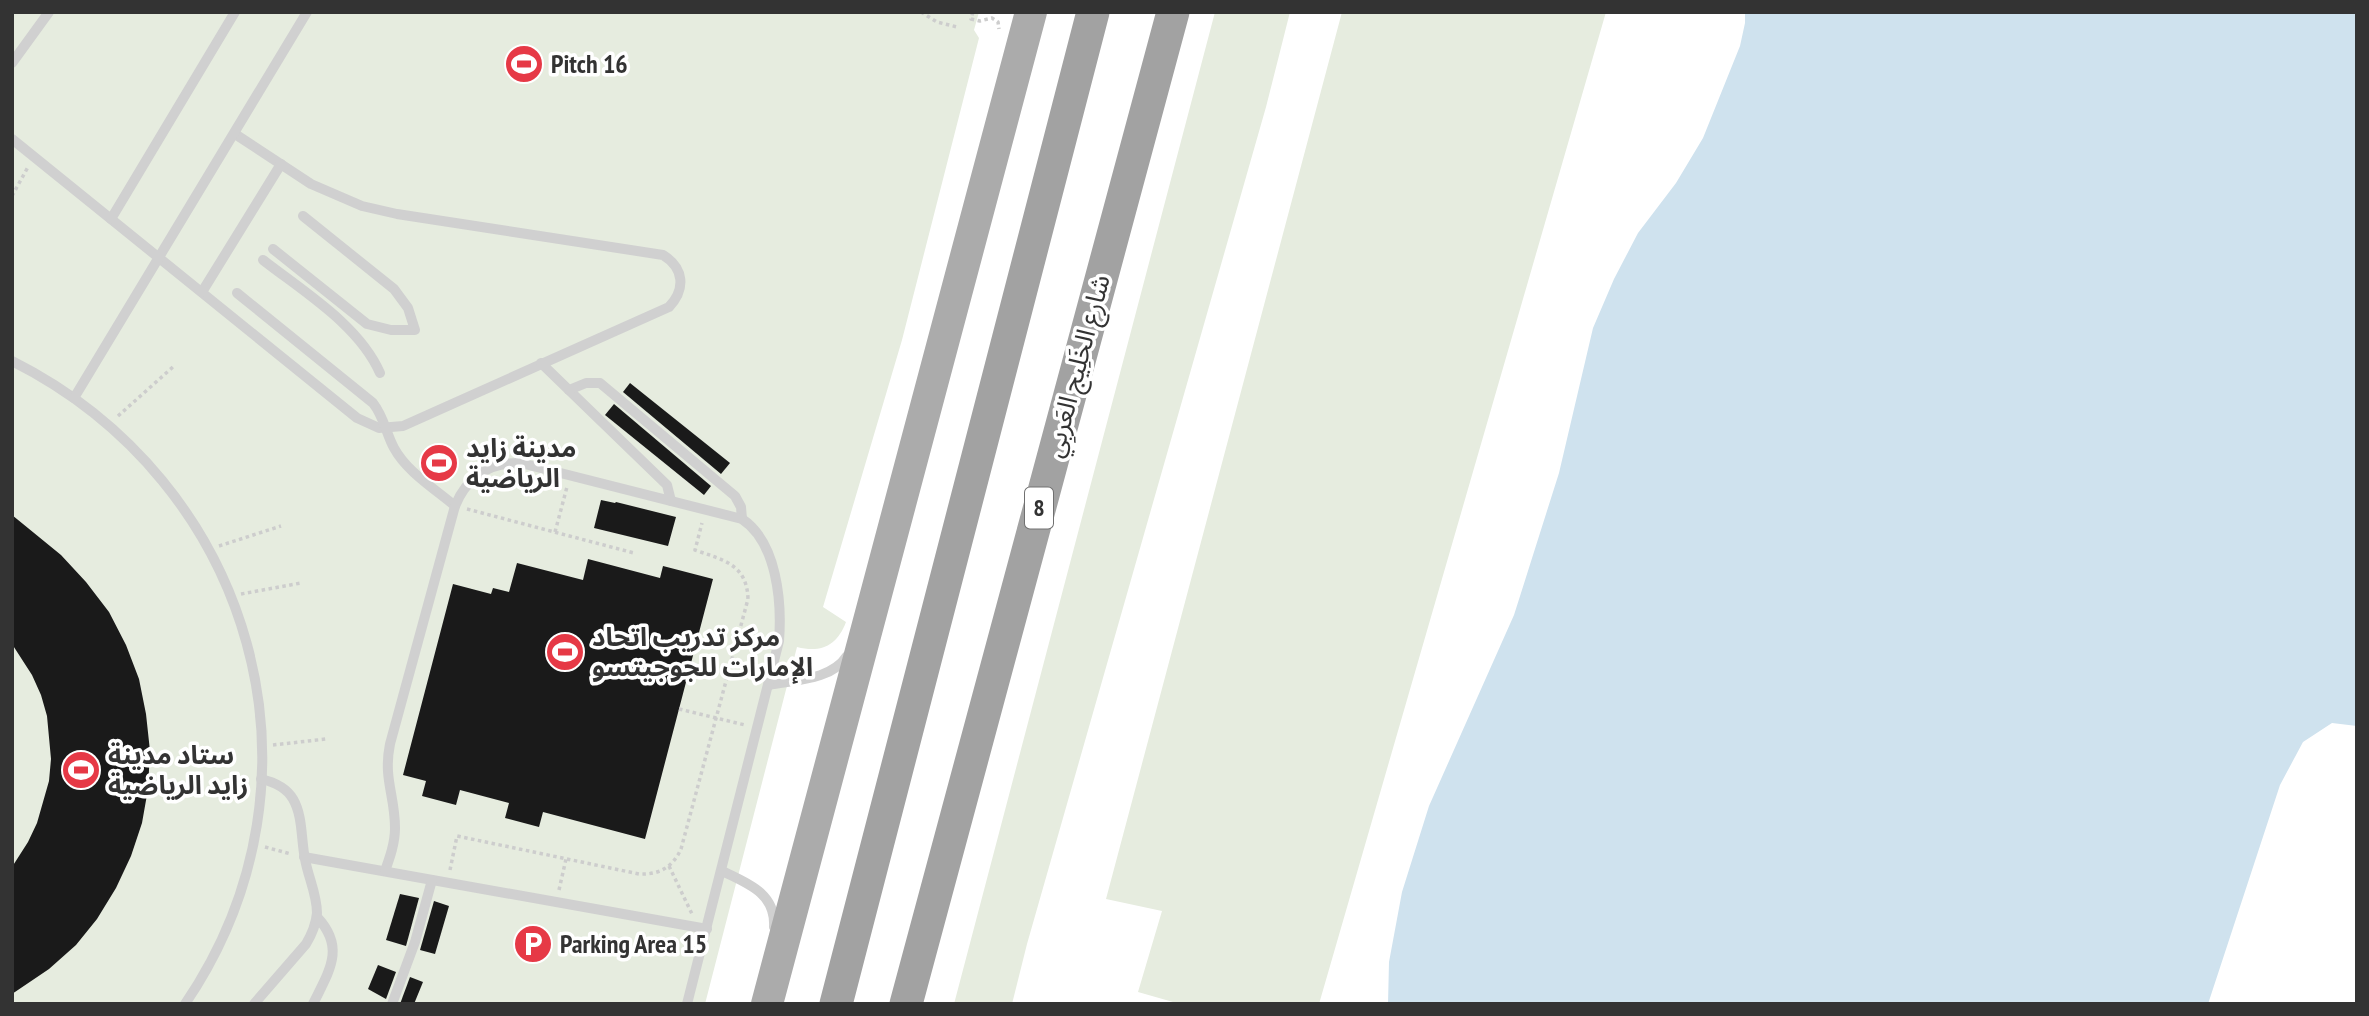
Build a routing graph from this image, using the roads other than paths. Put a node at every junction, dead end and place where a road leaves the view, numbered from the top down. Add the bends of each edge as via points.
1 (49, 12) edge
2 (235, 12) edge
3 (307, 12) edge
4 (1093, 12) edge
5 (1173, 12) edge
6 (1027, 19) edge
7 (12, 63) edge
8 (235, 134) junction
9 (12, 139) edge
10 (281, 164) junction
11 (303, 216) dead end
12 (111, 219) junction
13 (273, 249) dead end
14 (159, 257) junction
15 (263, 260) dead end
16 (202, 292) junction
17 (237, 293) dead end
18 (12, 361) edge
19 (541, 363) junction
20 (380, 373) dead end
21 (569, 390) junction
22 (74, 398) junction
23 (388, 429) junction
24 (671, 500) junction
25 (455, 506) junction
26 (742, 519) junction
27 (850, 647) dead end
28 (769, 685) junction
29 (261, 779) junction
30 (304, 857) junction
31 (722, 870) junction
32 (385, 872) junction
33 (432, 880) junction
34 (317, 917) junction
35 (707, 929) junction
36 (835, 997) edge
37 (185, 1004) edge
38 (254, 1004) edge
39 (313, 1004) edge
40 (392, 1004) edge
41 (687, 1004) edge
42 (766, 1004) edge
43 (906, 1004) edge

1 - 7 lane
2 - 12 lane
3 - 8 lane
4 - 36 highway
5 - 43 highway, شارع الخَلِيج العَربِي / 8
6 - 42 main road via 876,575
8 - 10 lane
8 - 14 lane
9 - 12 lane
10 - 16 lane
10 - 19 lane via 311,184 362,206 672,260 681,279 676,299 668,307
11 - 13 lane via 394,289 408,308 415,330 391,331 367,324
12 - 14 lane
14 - 16 lane
14 - 22 lane
15 - 20 lane via 350,329 368,349
16 - 23 lane via 363,423
17 - 23 lane via 373,403
18 - 22 lane
19 - 21 lane
19 - 23 lane
21 - 24 lane via 667,485
21 - 26 lane via 600,383 735,496
22 - 29 lane via 109,424 161,476 209,549 231,595 255,678
23 - 25 lane via 406,464
24 - 25 lane via 521,463 485,470 467,485
24 - 26 lane
25 - 32 lane via 388,755 395,828
26 - 28 lane via 761,536 778,594 779,641
27 - 28 lane via 840,665 828,673
28 - 31 lane
29 - 30 lane via 277,784 294,801
29 - 37 lane via 253,844 228,924
30 - 32 lane
30 - 34 lane
31 - 35 lane
31 - 42 lane via 767,898 775,921
32 - 33 lane
33 - 35 lane
33 - 40 lane
34 - 38 lane via 306,944
34 - 39 lane via 328,929 333,952 331,967
35 - 41 lane

